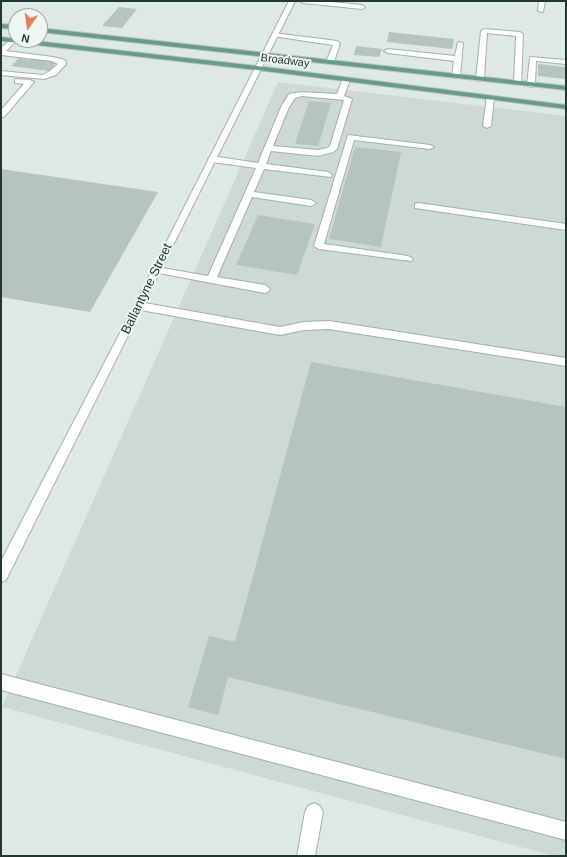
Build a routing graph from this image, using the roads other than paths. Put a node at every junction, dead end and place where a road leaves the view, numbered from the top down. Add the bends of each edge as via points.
1 (292, 1) edge
2 (303, 1) edge
3 (542, 1) edge
4 (362, 7) dead end
5 (540, 11) dead end
6 (48, 31) edge
7 (274, 35) junction
8 (48, 43) edge
9 (460, 43) dead end
10 (8, 45) edge
11 (388, 51) dead end
12 (1, 53) edge
13 (264, 55) junction
14 (458, 59) junction
15 (330, 62) junction
16 (566, 62) edge
17 (257, 68) junction
18 (1, 73) edge
19 (456, 76) junction
20 (1, 79) edge
21 (480, 79) junction
22 (346, 80) junction
23 (518, 83) junction
24 (531, 84) junction
25 (566, 88) edge
26 (340, 97) junction
27 (490, 98) junction
28 (566, 107) edge
29 (1, 115) edge
30 (487, 126) dead end
31 (430, 147) dead end
32 (269, 148) junction
33 (212, 160) junction
34 (261, 166) junction
35 (328, 175) dead end
36 (248, 194) junction
37 (311, 203) dead end
38 (418, 206) dead end
39 (566, 226) edge
40 (408, 259) dead end
41 (157, 270) junction
42 (211, 280) junction
43 (265, 289) dead end
44 (139, 306) junction
45 (566, 362) edge
46 (1, 575) edge
47 (1, 682) edge
48 (314, 812) dead end
49 (566, 831) edge
50 (306, 856) edge

1 - 7 main road, Ballantyne Street
2 - 4 main road
3 - 5 main road
6 - 13 main road, Broadway
7 - 13 main road, Ballantyne Street
7 - 15 main road via 337,43
8 - 17 main road, Broadway
9 - 14 main road
10 - 12 main road
11 - 14 main road
12 - 18 main road via 53,59 62,64 53,73 44,77
13 - 15 main road, Broadway
13 - 17 main road, Ballantyne Street
14 - 19 main road
15 - 19 main road, Broadway
16 - 24 main road via 533,59
17 - 22 main road, Broadway
17 - 33 main road, Ballantyne Street
19 - 21 main road, Broadway
20 - 29 main road via 30,82
21 - 23 main road, Broadway
21 - 23 main road via 484,31 520,34
22 - 26 main road
22 - 27 main road, Broadway
23 - 24 main road, Broadway
24 - 25 main road, Broadway
26 - 32 main road via 302,94 292,96
26 - 32 main road via 348,99 334,147 330,150 318,153
27 - 28 main road, Broadway
27 - 30 main road
31 - 40 main road via 351,137 319,246
32 - 34 main road
33 - 34 main road
33 - 41 main road, Ballantyne Street
34 - 35 main road
34 - 36 main road
36 - 37 main road
36 - 42 main road
38 - 39 main road
41 - 42 main road
41 - 44 main road, Ballantyne Street
42 - 43 main road
44 - 45 main road via 280,330 329,325
44 - 46 main road, Ballantyne Street
47 - 49 main road
48 - 50 main road

